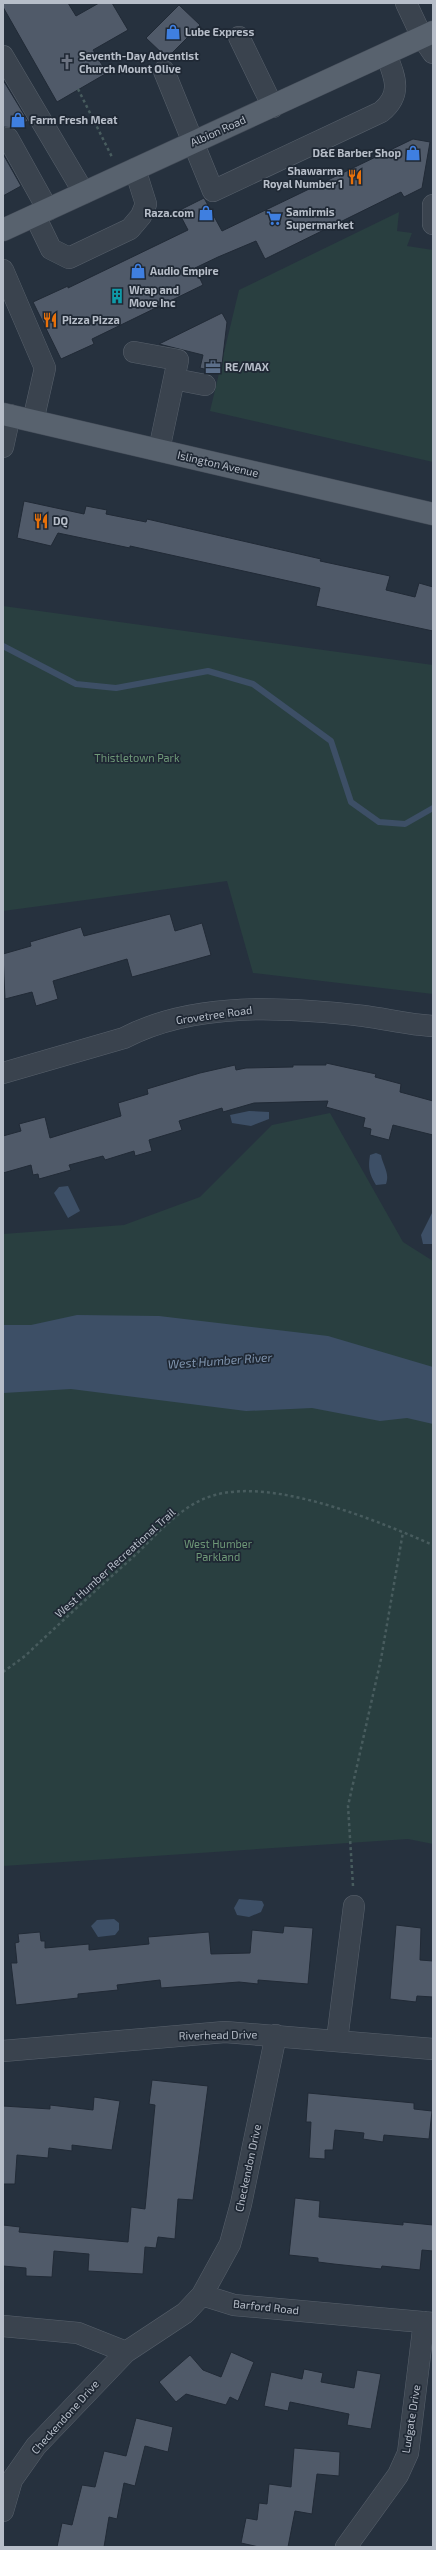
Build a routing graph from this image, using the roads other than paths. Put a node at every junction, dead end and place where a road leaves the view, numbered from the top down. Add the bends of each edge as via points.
1 (406, 3) edge
2 (239, 36) dead end
3 (429, 41) edge
4 (386, 54) junction
5 (3, 56) edge
6 (164, 71) dead end
7 (273, 106) junction
8 (8, 138) dead end
9 (192, 142) junction
10 (128, 173) junction
11 (84, 193) junction
12 (433, 205) edge
13 (41, 213) junction
14 (433, 224) edge
15 (3, 230) edge
16 (3, 270) edge
17 (134, 352) dead end
18 (174, 379) junction
19 (205, 385) dead end
20 (6, 414) edge
21 (33, 420) junction
22 (3, 447) edge
23 (159, 450) junction
24 (433, 514) edge
25 (433, 1026) edge
26 (3, 1073) edge
27 (354, 1906) road end
28 (276, 2035) junction
29 (336, 2040) junction
30 (433, 2048) edge
31 (3, 2051) edge
32 (202, 2296) junction
33 (429, 2323) edge
34 (3, 2326) edge
35 (126, 2352) junction
36 (3, 2511) edge
37 (346, 2547) edge

1 - 3 street
2 - 7 street
3 - 4 main road, Albion Road
4 - 7 main road, Albion Road
4 - 9 street via 396,79 390,104 386,108 213,191
5 - 11 street
6 - 9 street
7 - 9 main road, Albion Road
8 - 13 street
9 - 10 main road, Albion Road
10 - 11 main road, Albion Road
10 - 13 street via 146,204 133,227 69,258 51,249
11 - 13 main road, Albion Road
12 - 14 street
13 - 15 main road, Albion Road
16 - 21 street via 46,368
17 - 18 street via 178,360
18 - 19 street
18 - 23 street
20 - 21 main road, Islington Avenue
20 - 22 street
21 - 23 main road, Islington Avenue
23 - 24 main road, Islington Avenue
25 - 26 street, Grovetree Road via 329,1012 258,1009 172,1020 139,1030 124,1038
27 - 29 street
28 - 29 street, Riverhead Drive
28 - 31 street, Riverhead Drive via 225,2032
28 - 32 street, Checkendon Drive via 238,2217 230,2244
29 - 30 street, Riverhead Drive
32 - 33 street, Barford Road via 234,2305
32 - 35 street via 185,2312
33 - 37 street, Ludgate Drive via 408,2453 398,2475
34 - 35 street via 78,2333
35 - 36 street, Checkendone Drive via 36,2446 12,2480

